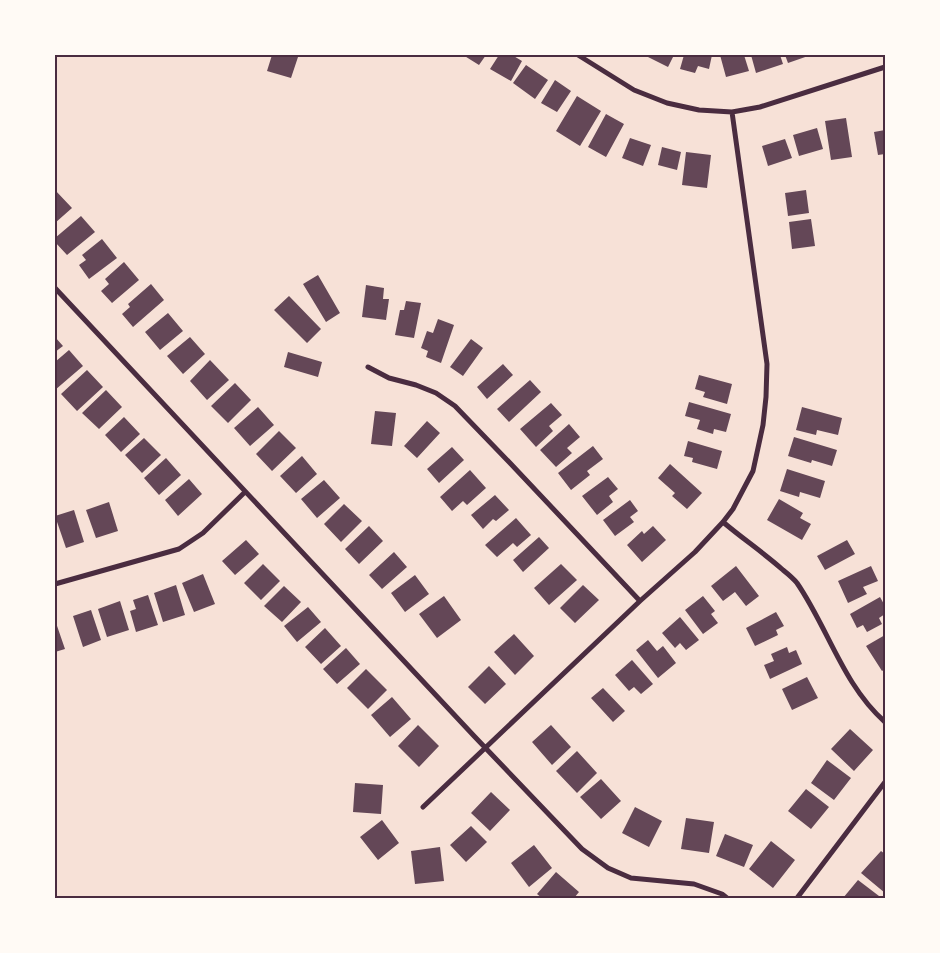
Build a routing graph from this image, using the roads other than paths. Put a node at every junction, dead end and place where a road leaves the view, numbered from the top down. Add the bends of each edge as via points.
1 (578, 55) edge
2 (885, 67) edge
3 (732, 112) junction
4 (55, 288) edge
5 (368, 367) dead end
6 (245, 492) junction
7 (723, 522) junction
8 (55, 584) edge
9 (640, 601) junction
10 (885, 722) edge
11 (485, 749) junction
12 (885, 782) edge
13 (423, 807) dead end
14 (727, 898) edge
15 (797, 898) edge

1 - 3 street via 634,90 699,110
2 - 3 street via 760,107
3 - 7 street via 766,364 766,397 753,471
4 - 6 street
5 - 9 street via 389,378 436,392 455,406
6 - 8 street via 203,533 179,549
6 - 11 street
7 - 9 street
7 - 10 street via 796,581 858,691
9 - 11 street
11 - 13 street
11 - 14 street via 582,848 608,868 631,878 694,884
12 - 15 street

